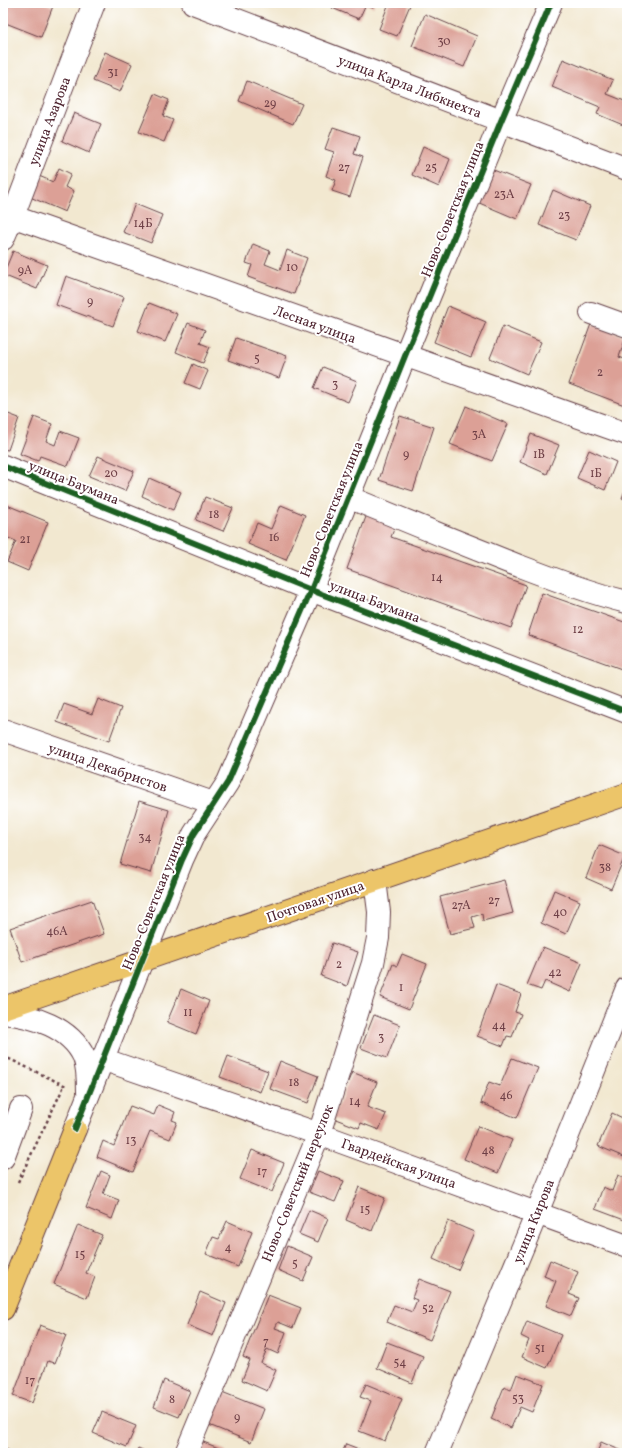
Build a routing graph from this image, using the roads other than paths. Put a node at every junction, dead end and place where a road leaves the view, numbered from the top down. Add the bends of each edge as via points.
1 (94, 3) edge
2 (193, 3) edge
3 (551, 3) edge
4 (501, 121) junction
5 (627, 169) edge
6 (8, 215) edge
7 (3, 240) edge
8 (591, 313) dead end
9 (627, 326) edge
10 (404, 356) junction
11 (627, 434) edge
12 (3, 466) edge
13 (348, 497) junction
14 (311, 590) junction
15 (627, 602) edge
16 (627, 712) edge
17 (3, 730) edge
18 (627, 794) edge
19 (213, 803) junction
20 (375, 880) junction
21 (143, 960) junction
22 (627, 988) edge
23 (3, 1008) edge
24 (3, 1013) edge
25 (102, 1059) junction
26 (88, 1097) junction
27 (21, 1110) dead end
28 (74, 1129) joint
29 (319, 1134) junction
30 (3, 1158) edge
31 (537, 1213) junction
32 (627, 1246) edge
33 (9, 1274) edge
34 (3, 1309) edge
35 (186, 1453) edge
36 (437, 1453) edge

1 - 6 street, улица Азарова
2 - 4 street, улица Карла Либкнехта
3 - 4 street, Ново-Советская улица
4 - 5 street, улица Карла Либкнехта
4 - 10 street, Ново-Советская улица
6 - 7 street, улица Азарова
6 - 10 street, Лесная улица
8 - 9 street
10 - 11 street, Лесная улица
10 - 13 street, Ново-Советская улица
12 - 14 street, улица Баумана
13 - 14 street, Ново-Советская улица
13 - 15 street via 557,580
14 - 16 street, улица Баумана
14 - 19 street, Ново-Советская улица via 228,782
17 - 19 street, улица Декабристов
18 - 20 main road, Почтовая улица
19 - 21 street, Ново-Советская улица via 182,860
20 - 21 main road, Почтовая улица
20 - 29 street, Ново-Советский переулок via 379,912 378,938 373,963
21 - 23 main road, Почтовая улица
21 - 25 street, Ново-Советская улица
22 - 31 street, улица Кирова
24 - 26 street via 41,1021 67,1035 84,1058 88,1076
25 - 26 street, Ново-Советская улица
25 - 29 street, Гвардейская улица
26 - 28 street, Ново-Советская улица
27 - 30 street
28 - 33 main road, Ново-Советская улица
29 - 31 street, Гвардейская улица
29 - 35 street, Ново-Советский переулок
31 - 32 street, Гвардейская улица
31 - 36 street, улица Кирова
33 - 34 main road, Ново-Советская улица

